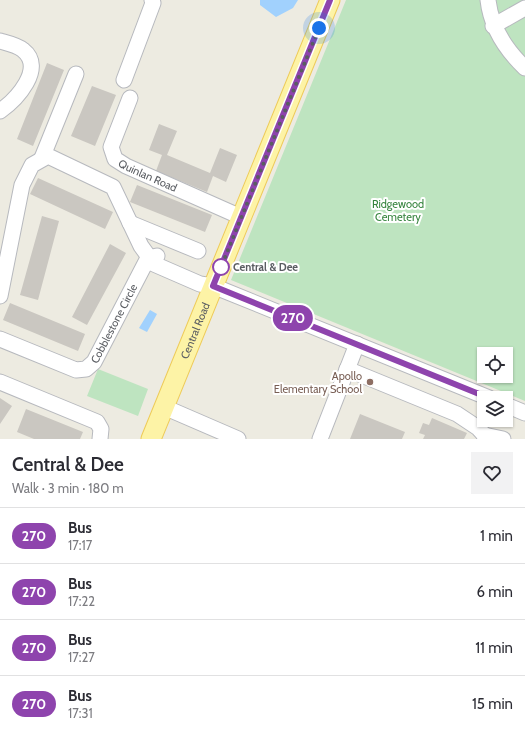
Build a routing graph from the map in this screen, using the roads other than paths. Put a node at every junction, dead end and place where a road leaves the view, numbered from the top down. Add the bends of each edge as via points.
1 (152, 0) edge
2 (330, 0) edge
3 (488, 0) edge
4 (525, 8) edge
5 (493, 26) junction
6 (0, 41) edge
7 (525, 68) edge
8 (76, 74) dead end
9 (124, 80) dead end
10 (130, 98) dead end
11 (0, 111) edge
12 (45, 157) junction
13 (241, 217) junction
14 (130, 223) junction
15 (198, 251) dead end
16 (148, 258) junction
17 (213, 286) junction
18 (0, 296) edge
19 (0, 339) edge
20 (357, 344) junction
21 (347, 370) junction
22 (0, 382) edge
23 (477, 393) edge
24 (164, 407) junction
25 (513, 408) edge
26 (525, 413) edge
27 (486, 437) edge
28 (100, 439) edge
29 (151, 439) edge
30 (238, 439) edge
31 (320, 439) edge
32 (503, 439) edge

1 - 9 street
2 - 13 main road, Central Road
3 - 5 street
4 - 5 street
5 - 7 street
6 - 11 street via 23,50 30,59 31,71 24,87
8 - 12 street
10 - 13 street, Quinlan Road via 111,147 115,159
12 - 14 street via 113,187
12 - 18 street via 32,165 22,185
13 - 17 main road, Central Road
14 - 15 street
14 - 16 street
16 - 17 street via 154,264 193,281
16 - 19 street, Cobblestone Circle via 94,362 86,369 76,370
17 - 20 street
17 - 24 main road, Central Road
20 - 21 street
20 - 23 street
21 - 27 street via 457,414 478,428
21 - 31 street
22 - 28 street via 97,422 101,429
24 - 29 main road, Central Road
24 - 30 street
25 - 26 street
27 - 32 street

